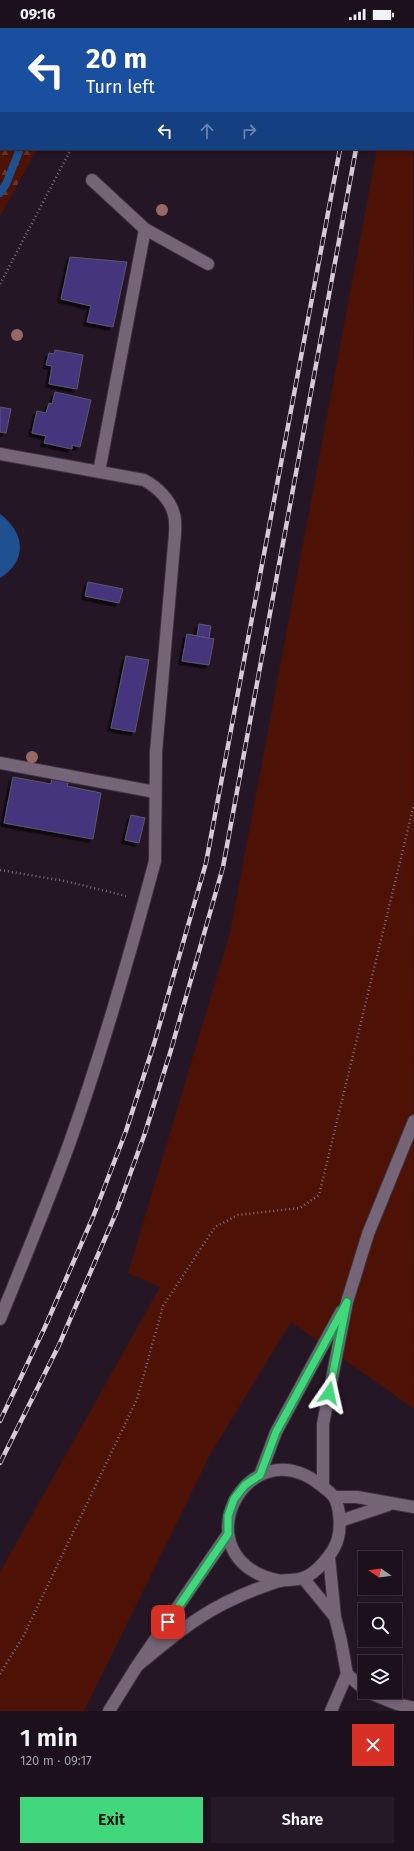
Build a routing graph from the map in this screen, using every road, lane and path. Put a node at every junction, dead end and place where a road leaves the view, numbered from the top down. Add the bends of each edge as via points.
1 (70, 150) edge
2 (92, 180) dead end
3 (145, 229) junction
4 (208, 264) dead end
5 (0, 284) edge
6 (0, 454) edge
7 (99, 472) junction
8 (0, 763) edge
9 (155, 792) junction
10 (414, 804) edge
11 (0, 870) edge
12 (144, 901) junction
13 (414, 1121) edge
14 (347, 1302) junction
15 (0, 1319) edge
16 (260, 1475) junction
17 (323, 1487) junction
18 (334, 1497) junction
19 (391, 1504) junction
20 (414, 1507) edge
21 (340, 1521) junction
22 (228, 1534) junction
23 (329, 1557) junction
24 (303, 1578) junction
25 (280, 1581) junction
26 (335, 1617) junction
27 (137, 1666) junction
28 (0, 1674) edge
29 (347, 1674) junction
30 (358, 1684) edge
31 (385, 1699) edge
32 (414, 1708) edge
33 (110, 1711) edge
34 (331, 1711) edge

1 - 5 path
2 - 3 street
3 - 4 street
3 - 7 street
6 - 7 street
7 - 9 street via 144,480 155,486 168,501 174,515 175,534 156,752
8 - 9 street
9 - 12 street via 155,861
10 - 28 path via 319,1195 300,1208 238,1215 215,1226 163,1306 137,1398 24,1635
11 - 12 path via 65,881
12 - 15 street via 67,1150 32,1244
13 - 14 street via 368,1234
14 - 16 street via 276,1432
14 - 17 street via 323,1424
16 - 17 street via 276,1470 294,1470 310,1476
16 - 22 street via 245,1485 234,1499 228,1516
17 - 18 street
18 - 19 street via 357,1497
18 - 21 street
19 - 20 street
19 - 21 street
21 - 23 street via 338,1540
22 - 25 street via 241,1561 252,1571
22 - 27 street
23 - 24 street
23 - 26 street
24 - 25 street
24 - 26 street
25 - 27 street via 233,1600 199,1618
26 - 29 street
27 - 33 street
29 - 30 street
29 - 34 street
31 - 32 street

